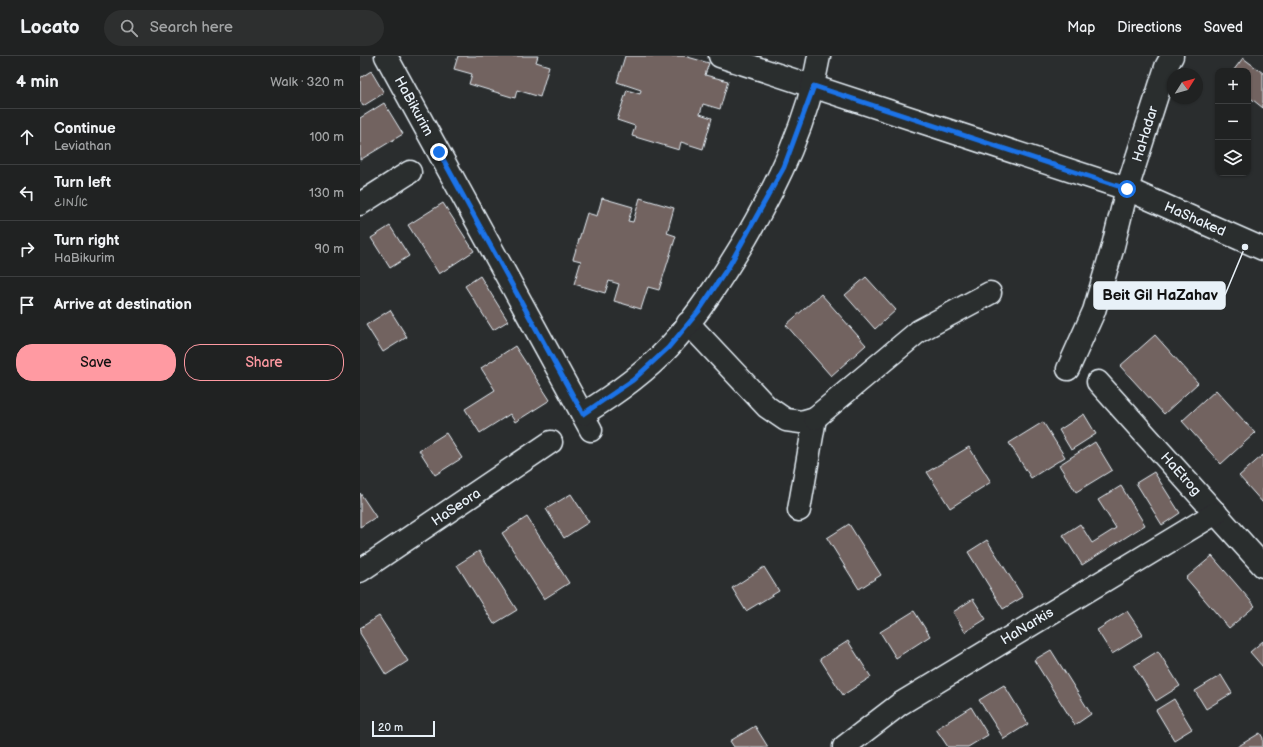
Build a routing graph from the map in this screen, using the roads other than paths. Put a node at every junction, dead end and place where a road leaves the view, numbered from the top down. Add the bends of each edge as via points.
1 (386, 56) edge
2 (720, 56) edge
3 (818, 56) edge
4 (1172, 56) edge
5 (814, 86) junction
6 (410, 172) dead end
7 (1127, 189) junction
8 (360, 204) edge
9 (1263, 249) edge
10 (990, 292) dead end
11 (688, 324) junction
12 (1068, 369) dead end
13 (1098, 382) dead end
14 (815, 418) junction
15 (551, 442) dead end
16 (798, 510) dead end
17 (1216, 513) junction
18 (1263, 566) edge
19 (360, 571) edge
20 (844, 747) edge

1 - 11 street, HaBikurim via 587,422 668,348
2 - 5 street, HaShaked
3 - 5 street
4 - 7 street, HaHadar via 1166,67
5 - 7 street, HaShaked
5 - 11 street via 784,167 759,215 729,266
6 - 8 street
7 - 9 street, HaShaked
7 - 12 street, HaHadar via 1094,311
10 - 14 street via 919,332
11 - 14 street via 767,407 786,420 802,422
13 - 17 street, HaEtrog
14 - 16 street
15 - 19 street, HaSeora
17 - 18 street, HaEtrog
17 - 20 street, HaNarkis via 900,704

